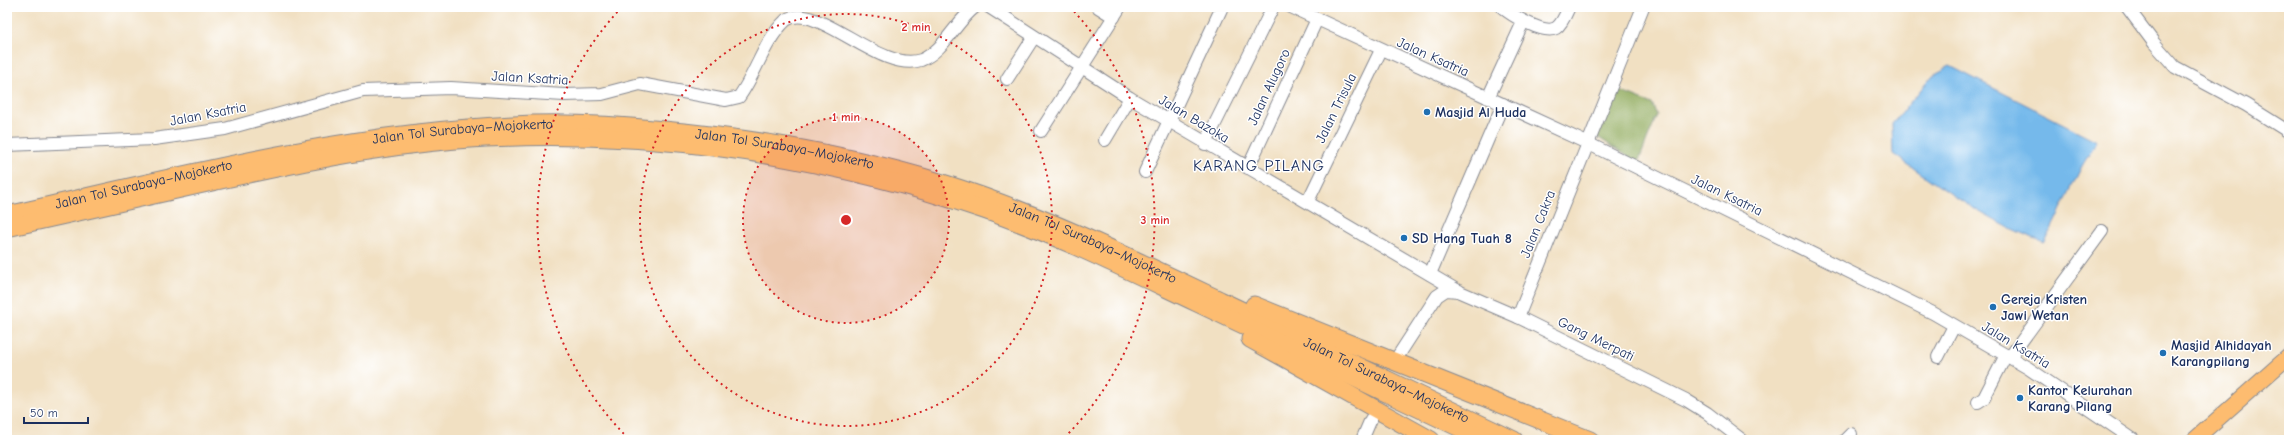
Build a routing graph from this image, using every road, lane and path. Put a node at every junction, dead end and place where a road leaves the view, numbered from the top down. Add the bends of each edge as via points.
1 (975, 7) edge
2 (989, 7) edge
3 (1098, 7) edge
4 (1222, 7) edge
5 (1274, 7) edge
6 (1291, 7) edge
7 (1502, 7) edge
8 (1569, 7) edge
9 (1643, 7) edge
10 (2127, 7) edge
11 (1117, 12) edge
12 (1317, 19) junction
13 (1523, 22) junction
14 (1034, 37) junction
15 (1381, 50) junction
16 (1082, 70) junction
17 (1007, 79) dead end
18 (1130, 98) junction
19 (1488, 98) junction
20 (1503, 104) junction
21 (1168, 121) junction
22 (1041, 132) dead end
23 (2289, 132) edge
24 (1105, 140) dead end
25 (371, 143) junction
26 (1587, 143) junction
27 (1205, 144) junction
28 (7, 145) edge
29 (328, 150) junction
30 (1248, 168) junction
31 (1145, 172) dead end
32 (1308, 201) junction
33 (7, 215) edge
34 (7, 228) edge
35 (2102, 231) dead end
36 (1156, 270) junction
37 (1430, 274) junction
38 (1460, 292) junction
39 (1176, 294) junction
40 (1518, 317) junction
41 (1954, 326) junction
42 (1398, 356) tunnel mouth
43 (2008, 356) junction
44 (1938, 357) dead end
45 (2288, 358) edge
46 (1978, 402) dead end
47 (1371, 420) tunnel mouth
48 (1362, 440) edge
49 (1431, 440) edge
50 (1485, 440) edge
51 (1514, 440) edge
52 (1590, 440) edge
53 (1742, 440) edge
54 (2134, 440) edge
55 (2194, 440) edge

1 - 28 street, Jalan Ksatria via 934,51 923,59 912,62 900,61 883,54 810,14 798,14 787,18 771,37 739,97 726,100 640,84 595,95 451,88 363,91 225,129 154,139
2 - 14 street, Jalan Bazoka
3 - 11 street
4 - 21 street
5 - 27 street
6 - 12 street, Jalan Ksatria
7 - 13 street
8 - 13 street via 1558,27 1552,30
9 - 26 street, Jalan Cakra
10 - 23 street via 2174,67 2246,105
11 - 16 street
12 - 15 street, Jalan Ksatria
12 - 30 street, Jalan Alugoro
13 - 19 street
14 - 16 street, Jalan Bazoka
14 - 17 street
15 - 19 street, Jalan Ksatria
15 - 32 street, Jalan Trisula
16 - 18 street, Jalan Bazoka
16 - 22 street
18 - 21 street, Jalan Bazoka
18 - 24 street
19 - 20 street, Jalan Ksatria
20 - 26 street, Jalan Ksatria
20 - 37 street
21 - 27 street, Jalan Bazoka
21 - 31 street
25 - 29 highway, Jalan Tol Surabaya–Mojokerto
25 - 36 highway, Jalan Tol Surabaya–Mojokerto via 517,124 633,127 747,138 835,155 944,184 1028,213
25 - 39 highway, Jalan Tol Surabaya–Mojokerto via 524,137 637,140 747,151 903,184 986,210 1112,263
26 - 40 street, Jalan Cakra
26 - 41 street, Jalan Ksatria
27 - 30 street, Jalan Bazoka
29 - 33 highway, Jalan Tol Surabaya–Mojokerto
29 - 34 highway, Jalan Tol Surabaya–Mojokerto
30 - 32 street, Jalan Bazoka
32 - 37 street, Jalan Bazoka
35 - 43 street
36 - 51 highway, Jalan Tol Surabaya–Mojokerto
36 - 52 highway via 1387,357
37 - 38 street, Gang Merpati
38 - 40 street, Gang Merpati
38 - 42 street via 1446,290 1438,296
39 - 49 highway via 1264,348
39 - 50 highway, Jalan Tol Surabaya–Mojokerto
40 - 53 street, Gang Merpati via 1686,400
41 - 43 street, Jalan Ksatria
41 - 44 street
43 - 46 street via 1984,398
43 - 54 street, Jalan Ksatria
45 - 55 main road
47 - 48 street

